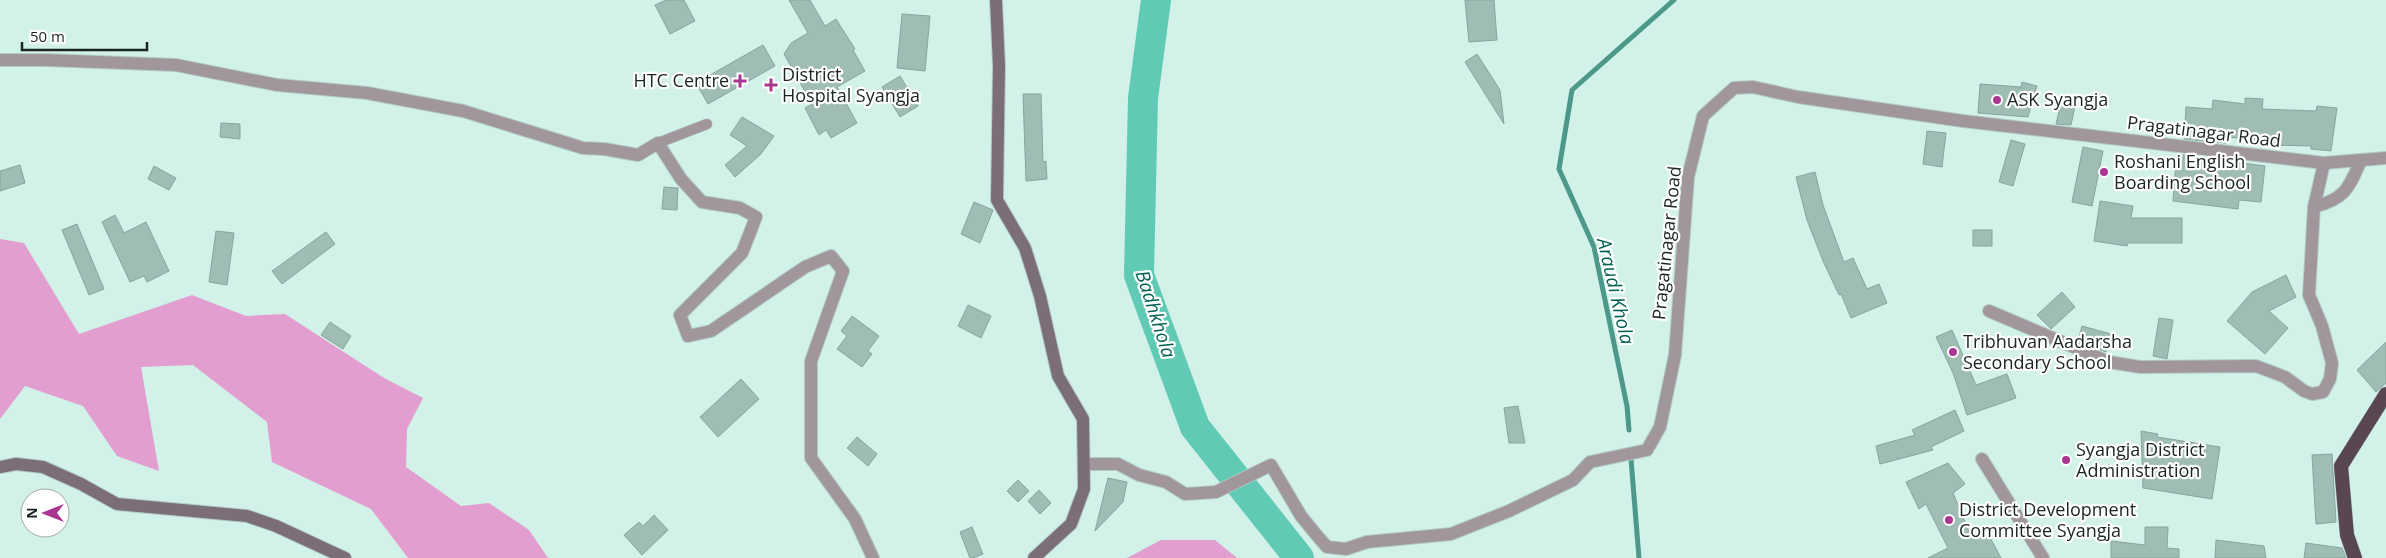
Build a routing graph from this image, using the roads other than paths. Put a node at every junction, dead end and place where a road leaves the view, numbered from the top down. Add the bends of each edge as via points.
1 (996, 0) edge
2 (0, 60) edge
3 (707, 124) dead end
4 (658, 143) junction
5 (2386, 158) edge
6 (2361, 160) junction
7 (2324, 163) junction
8 (2314, 206) junction
9 (1989, 311) dead end
10 (2386, 394) edge
11 (1982, 459) dead end
12 (1085, 464) junction
13 (0, 467) edge
14 (345, 558) edge
15 (873, 558) edge
16 (1034, 558) edge
17 (2043, 558) edge
18 (2355, 558) edge

1 - 12 main road via 999,66 997,200 1025,248 1040,296 1058,376 1083,419
2 - 4 street via 176,65 277,85 367,92 463,111 583,148 638,155
3 - 4 lane
4 - 15 street via 702,202 740,208 756,217 742,254 680,315 688,336 711,331 805,267 831,256 842,271 811,361 811,458 855,519
5 - 6 street, Pragatinagar Road
6 - 7 street, Pragatinagar Road
6 - 8 street via 2344,194 2332,202
7 - 8 street
7 - 12 street, Pragatinagar Road via 1963,121 1798,97 1753,87 1734,88 1703,116 1688,177 1675,355 1660,427 1647,450 1590,462 1573,480 1451,534 1367,542 1346,549 1327,547 1300,516 1272,464 1216,492 1185,494 1166,482 1139,475 1118,464
8 - 9 street via 2310,295 2332,363 2330,379 2323,392 2312,394 2304,391 2285,377 2256,366 2140,367 2108,362
10 - 18 highway via 2341,466 2347,534
11 - 17 street
12 - 16 main road via 1084,489 1071,524
13 - 14 main road via 16,464 42,467 117,504 247,516

